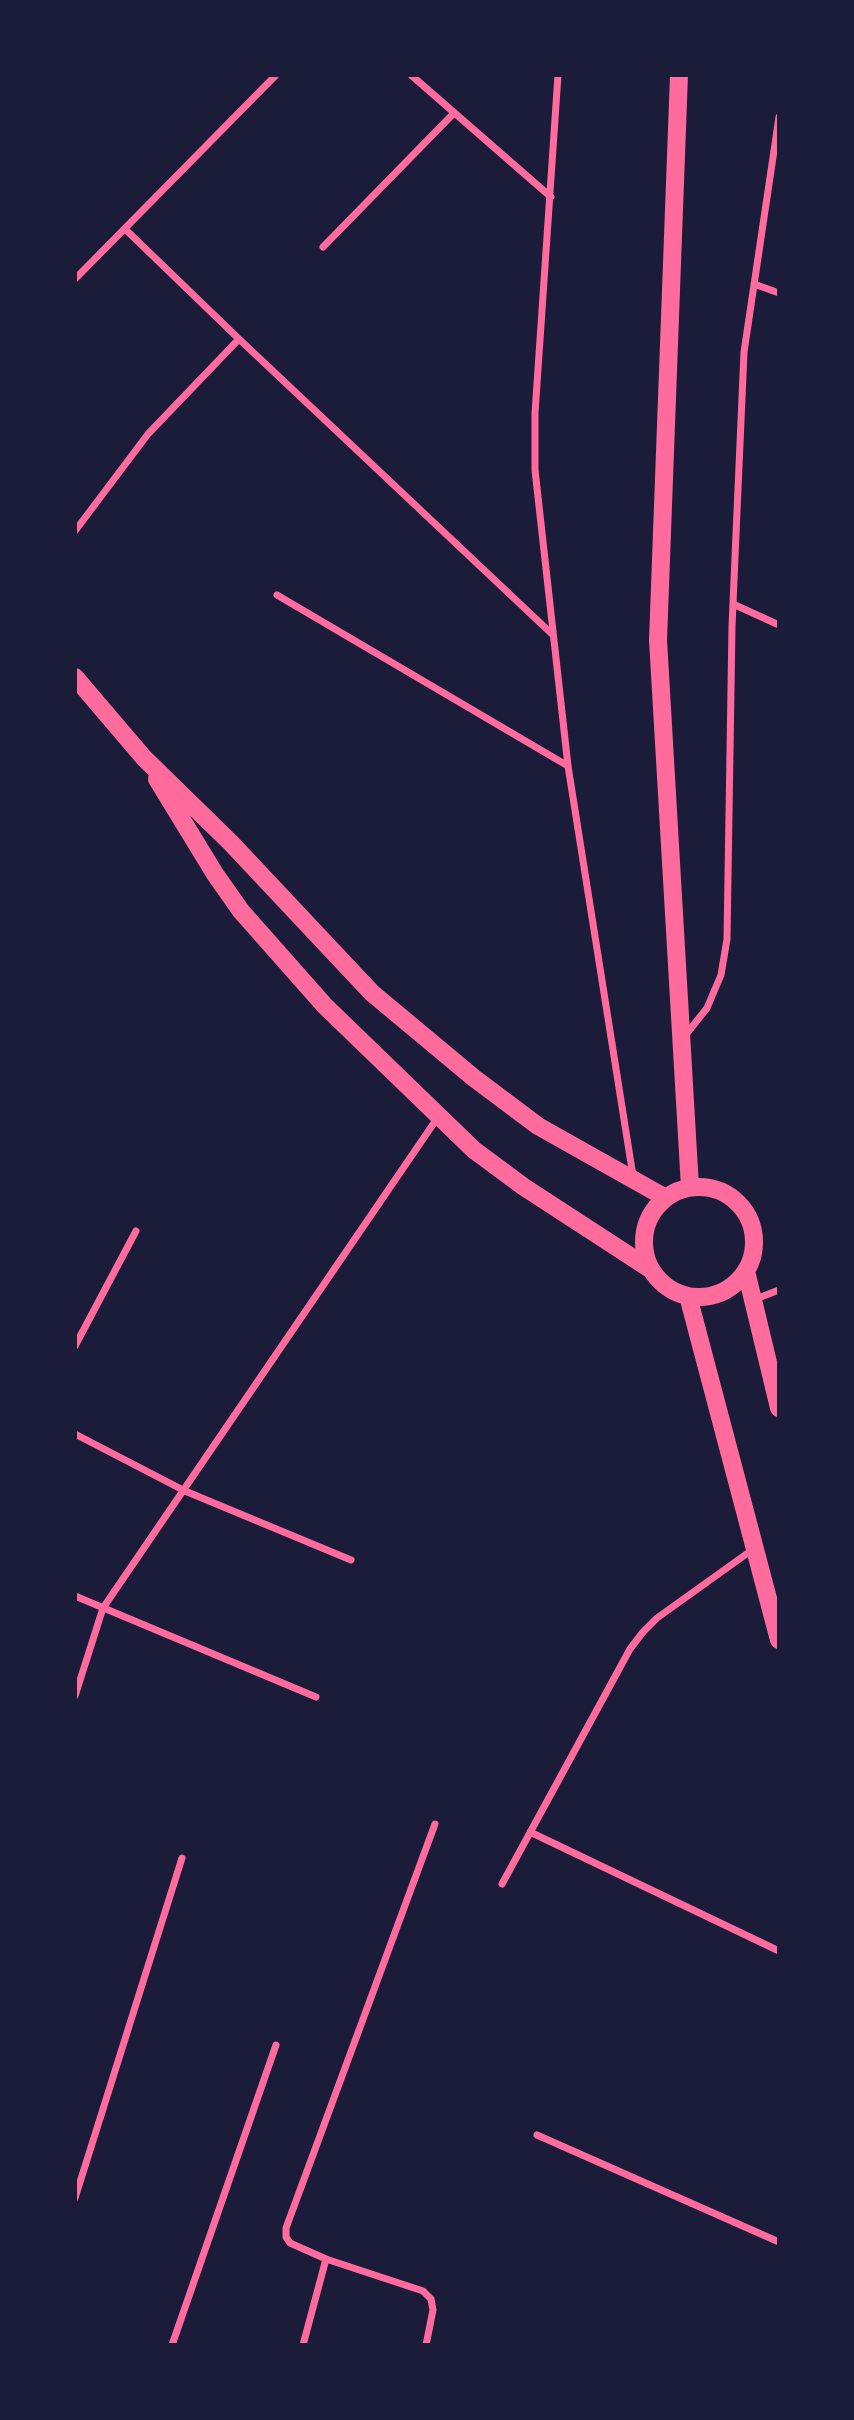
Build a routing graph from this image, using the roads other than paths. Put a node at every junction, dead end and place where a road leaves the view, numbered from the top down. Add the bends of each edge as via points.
1 (276, 75) edge
2 (411, 75) edge
3 (558, 75) edge
4 (679, 75) edge
5 (454, 113) junction
6 (779, 117) edge
7 (551, 197) junction
8 (125, 229) junction
9 (323, 247) dead end
10 (75, 279) edge
11 (754, 284) junction
12 (779, 293) edge
13 (239, 340) junction
14 (75, 531) edge
15 (276, 595) dead end
16 (733, 604) junction
17 (779, 625) edge
18 (553, 635) junction
19 (75, 677) edge
20 (144, 758) junction
21 (568, 766) junction
22 (681, 1041) junction
23 (439, 1117) junction
24 (634, 1180) junction
25 (690, 1187) junction
26 (666, 1198) junction
27 (136, 1231) dead end
28 (650, 1269) junction
29 (746, 1271) junction
30 (779, 1290) edge
31 (688, 1296) junction
32 (753, 1300) junction
33 (75, 1346) edge
34 (779, 1408) edge
35 (75, 1434) edge
36 (185, 1491) junction
37 (754, 1548) junction
38 (351, 1560) dead end
39 (75, 1597) edge
40 (103, 1608) junction
41 (779, 1640) edge
42 (75, 1696) edge
43 (316, 1697) dead end
44 (435, 1824) dead end
45 (530, 1832) junction
46 (182, 1858) dead end
47 (502, 1884) dead end
48 (779, 1951) edge
49 (276, 2045) dead end
50 (537, 2135) dead end
51 (75, 2198) edge
52 (779, 2242) edge
53 (326, 2259) junction
54 (172, 2345) edge
55 (303, 2345) edge
56 (426, 2345) edge

1 - 8 street
2 - 5 street
3 - 7 street
4 - 22 main road via 658,640
5 - 7 street
5 - 9 street
6 - 11 street
7 - 18 street via 535,413 536,470
8 - 10 street
8 - 13 street
11 - 12 street
11 - 16 street via 744,352
13 - 14 street via 148,434
13 - 18 street
15 - 21 street
16 - 17 street
16 - 22 street via 727,939 721,975 707,1008
18 - 21 street
19 - 20 main road
20 - 23 main road via 241,911 325,1006
20 - 24 main road via 232,843 372,993 538,1126
21 - 24 street
22 - 25 main road
23 - 28 main road via 524,1187
23 - 36 street
24 - 26 main road
25 - 26 main road
25 - 29 main road via 723,1192 747,1216 754,1244
26 - 28 main road via 649,1217 644,1233
27 - 33 street
28 - 31 main road via 662,1284
29 - 31 main road via 733,1286 716,1295
29 - 32 main road
30 - 32 street
31 - 37 main road
32 - 34 main road
35 - 36 street
36 - 38 street
36 - 40 street
37 - 41 main road
37 - 45 street via 643,1632
39 - 40 street
40 - 42 street
40 - 43 street
44 - 53 street via 286,2228 290,2243
45 - 47 street
45 - 48 street
46 - 51 street
49 - 54 street
50 - 52 street
53 - 55 street
53 - 56 street via 423,2291 433,2310

